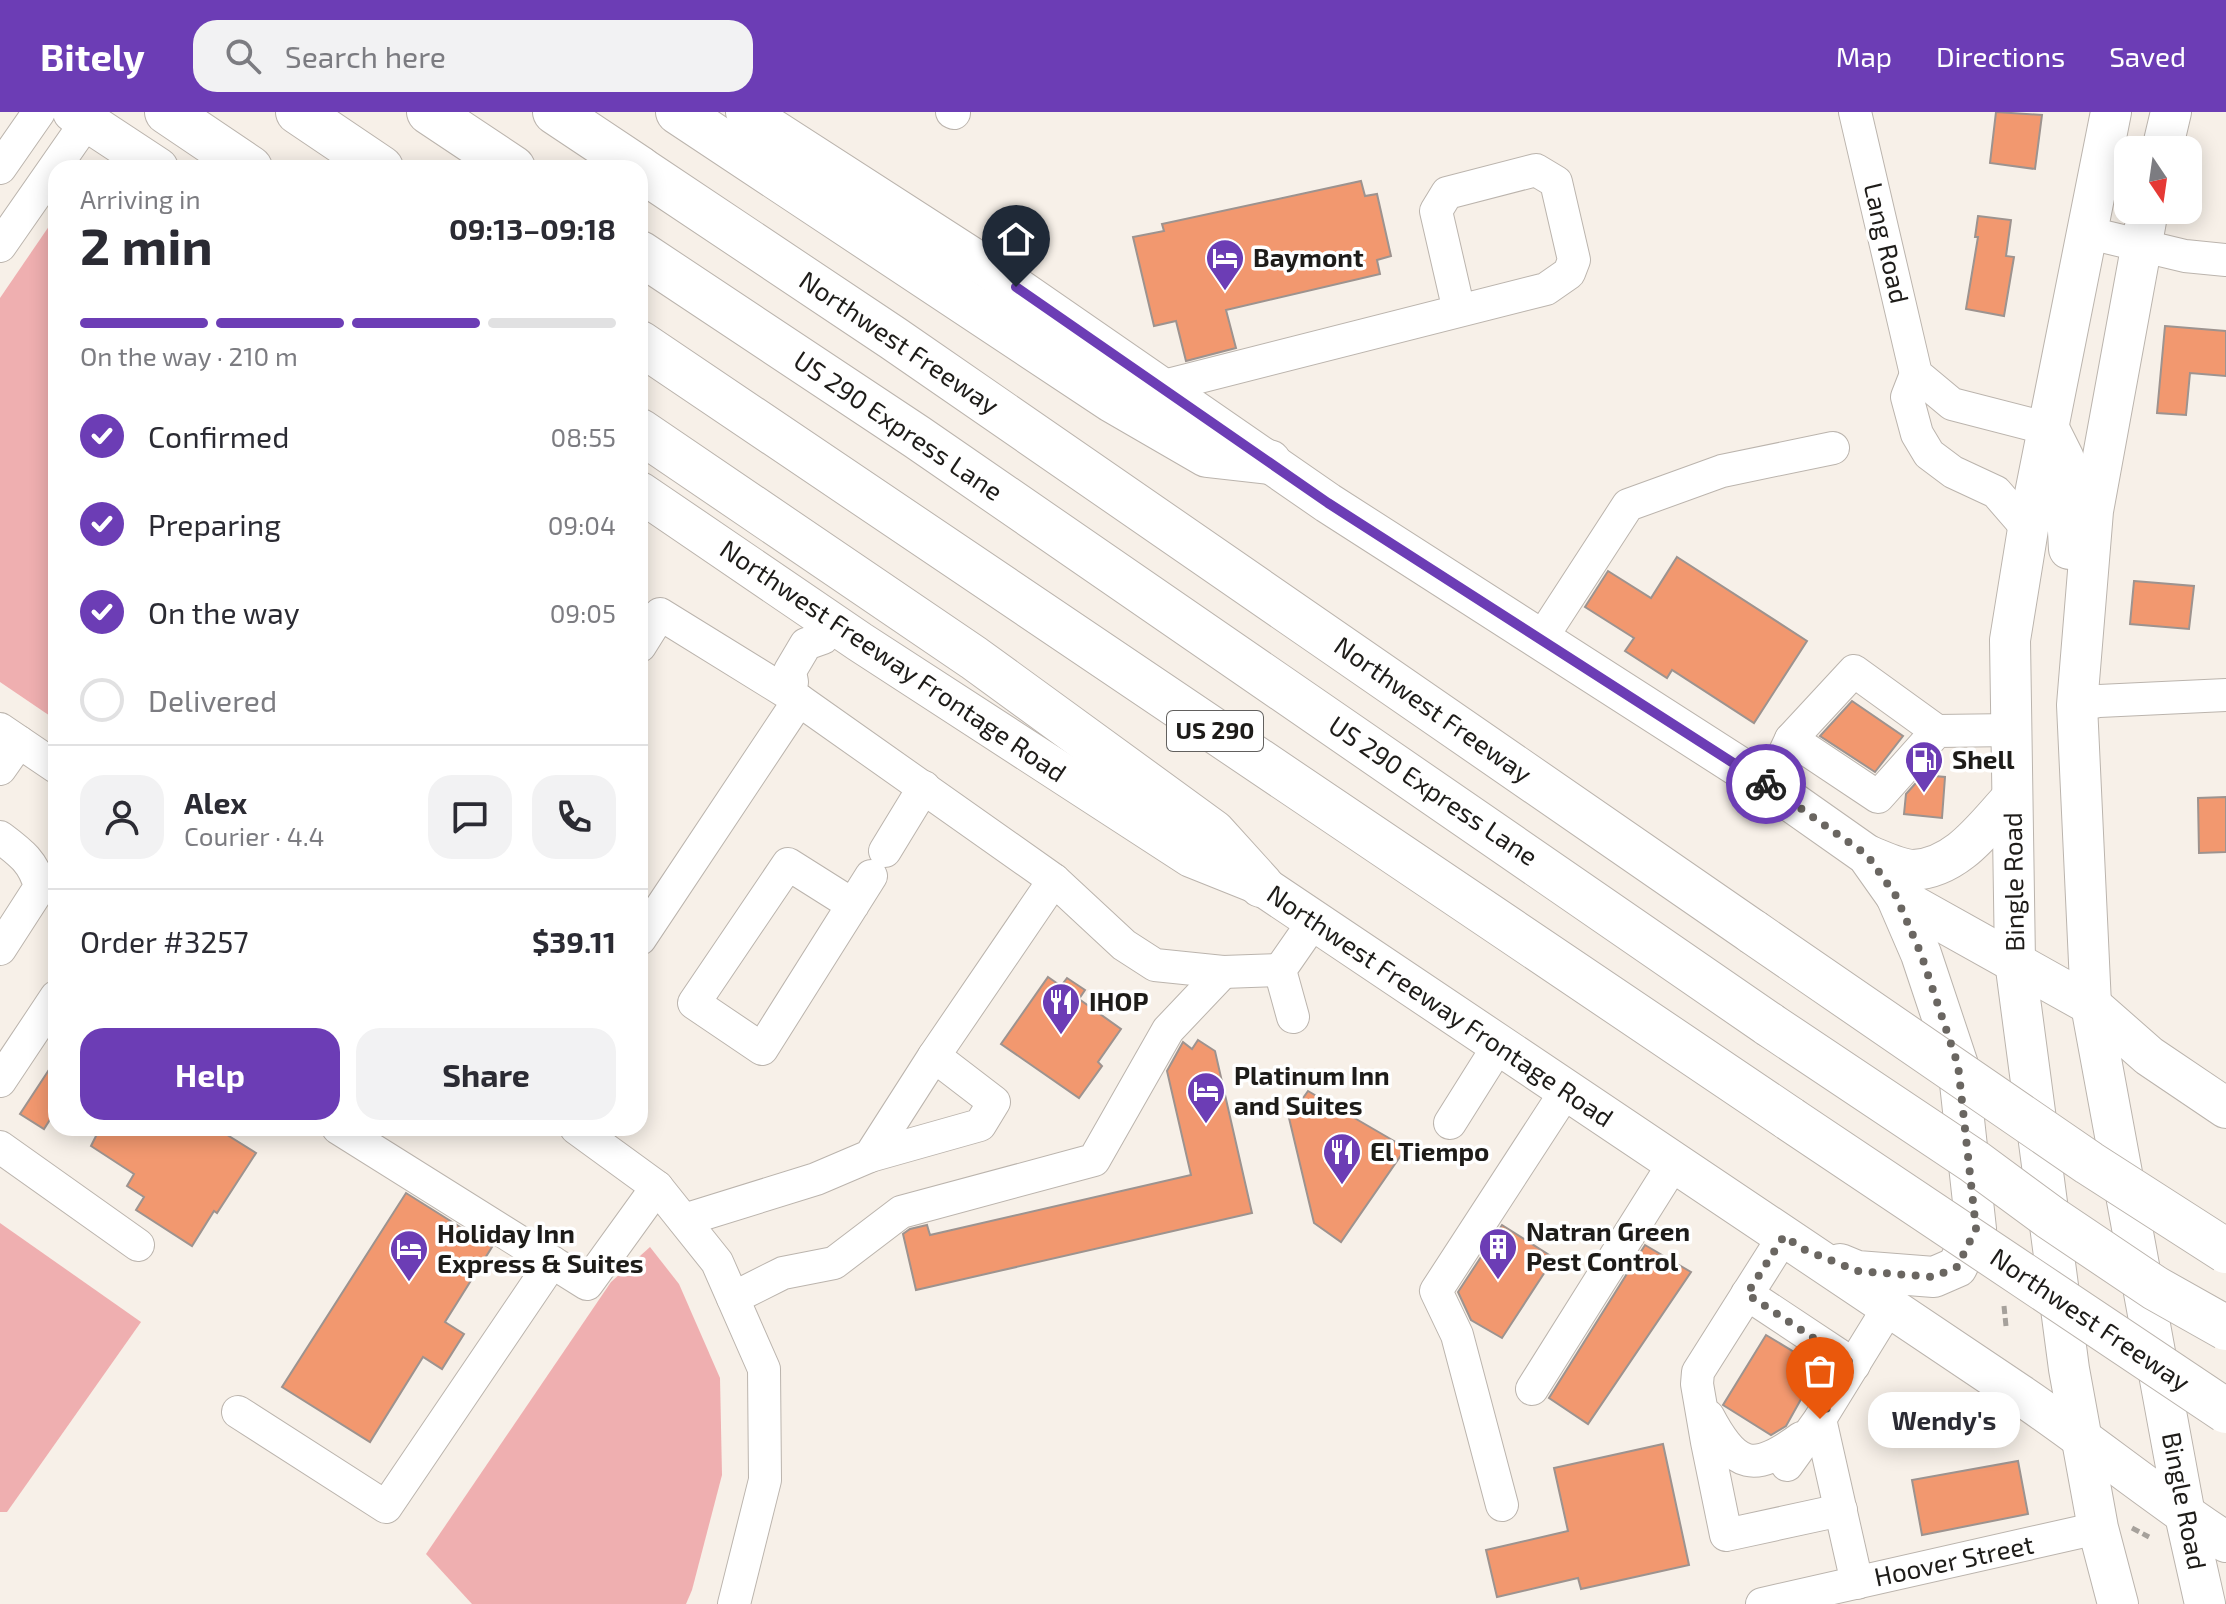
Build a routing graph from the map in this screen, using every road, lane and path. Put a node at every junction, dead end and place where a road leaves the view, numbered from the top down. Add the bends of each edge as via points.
1 (39, 112) edge
2 (167, 112) edge
3 (298, 112) edge
4 (429, 112) edge
5 (555, 112) edge
6 (678, 112) edge
7 (746, 112) edge
8 (1855, 112) edge
9 (2111, 112) edge
10 (2171, 112) edge
11 (80, 117) edge
12 (2165, 136) edge
13 (53, 160) edge
14 (146, 160) edge
15 (238, 160) edge
16 (369, 160) edge
17 (501, 160) edge
18 (627, 160) edge
19 (0, 168) edge
20 (48, 169) edge
21 (648, 174) edge
22 (2144, 227) edge
23 (2085, 232) junction
24 (0, 246) edge
25 (648, 258) edge
26 (2226, 260) edge
27 (1459, 311) junction
28 (648, 348) edge
29 (1916, 374) junction
30 (1160, 387) junction
31 (2049, 429) junction
32 (648, 436) edge
33 (1833, 448) dead end
34 (1269, 462) junction
35 (648, 498) edge
36 (2028, 529) junction
37 (650, 607) edge
38 (828, 631) junction
39 (1541, 639) junction
40 (792, 691) junction
41 (2078, 691) junction
42 (2226, 695) edge
43 (2012, 730) junction
44 (1937, 731) junction
45 (10, 736) edge
46 (1791, 739) junction
47 (48, 762) edge
48 (0, 769) edge
49 (1769, 786) junction
50 (924, 787) junction
51 (2012, 798) junction
52 (0, 837) edge
53 (1867, 855) junction
54 (1054, 880) junction
55 (1261, 885) junction
56 (1896, 896) junction
57 (853, 905) junction
58 (1314, 921) junction
59 (648, 926) edge
60 (0, 949) edge
61 (2015, 961) junction
62 (1280, 970) junction
63 (1223, 972) junction
64 (2091, 1005) junction
65 (48, 1009) edge
66 (1293, 1017) dead end
67 (1499, 1045) junction
68 (934, 1056) junction
69 (0, 1081) edge
70 (1566, 1091) junction
71 (2226, 1108) edge
72 (1450, 1123) dead end
73 (351, 1136) edge
74 (587, 1136) edge
75 (0, 1147) edge
76 (870, 1156) junction
77 (1674, 1163) junction
78 (657, 1187) junction
79 (684, 1220) junction
80 (1793, 1243) junction
81 (138, 1245) dead end
82 (2226, 1251) edge
83 (552, 1262) junction
84 (1747, 1294) junction
85 (733, 1298) junction
86 (1889, 1307) junction
87 (2226, 1328) edge
88 (1854, 1365) junction
89 (1532, 1389) dead end
90 (1700, 1399) junction
91 (2226, 1411) edge
92 (238, 1412) dead end
93 (1821, 1435) junction
94 (2081, 1436) junction
95 (1707, 1442) junction
96 (1752, 1475) junction
97 (1716, 1483) junction
98 (1502, 1505) dead end
99 (1841, 1510) junction
100 (2185, 1515) junction
101 (2112, 1526) junction
102 (2149, 1537) dead end
103 (2226, 1542) edge
104 (1857, 1583) junction
105 (1780, 1602) edge
106 (734, 1604) edge
107 (2118, 1604) edge
108 (2205, 1604) edge

1 - 19 street
2 - 15 highway
3 - 16 highway
4 - 17 highway
5 - 18 highway, Northwest Freeway
6 - 34 highway via 1112,400 1207,455
7 - 30 main road
8 - 29 street, Lang Road
9 - 23 main road, Bingle Road
10 - 12 main road
11 - 13 street
11 - 14 main road
20 - 24 street
21 - 82 highway, Northwest Freeway, bridge via 2089,1163
22 - 23 street
22 - 26 street via 2185,256
22 - 41 main road, Bingle Road via 2093,511
23 - 31 main road, Bingle Road
25 - 87 highway, US 290 Express Lane, bridge via 930,446 2051,1218
27 - 27 street via 1546,289 1569,273 1574,260 1556,182 1536,170 1447,193 1436,211
27 - 30 street
28 - 91 highway, Northwest Freeway / US 290, bridge
29 - 31 street via 1952,404
29 - 36 street, Lang Road via 1907,397 1929,454 1996,492
30 - 34 main road
31 - 36 main road, Bingle Road
31 - 41 main road via 2064,459
32 - 55 highway via 961,649 1213,832
33 - 39 street via 1722,471 1628,505
34 - 39 main road
35 - 38 main road, Northwest Freeway Frontage Road
36 - 43 main road, Bingle Road via 2010,640
37 - 40 street
38 - 40 street via 806,644 790,671
38 - 55 main road, Northwest Freeway Frontage Road via 1191,857
39 - 49 main road
40 - 50 street
40 - 59 street
41 - 42 street via 2108,700
41 - 64 main road, Bingle Road
43 - 44 street
43 - 51 main road, Bingle Road
44 - 46 street via 1878,797
44 - 46 street via 1854,671
45 - 47 street
45 - 48 street
46 - 49 street
49 - 53 main road
50 - 54 street
50 - 57 street
51 - 53 main road via 1959,854 1941,863 1912,870
51 - 61 main road, Bingle Road
52 - 60 street via 28,858 40,887
53 - 56 main road
54 - 63 street via 1124,945 1155,965
54 - 68 street
55 - 58 main road, Northwest Freeway Frontage Road
56 - 61 main road
56 - 80 main road via 1958,1065 1976,1229 1957,1267 1934,1277 1857,1271
57 - 57 street via 762,1049 694,1003 788,864
58 - 62 street
58 - 67 main road, Northwest Freeway Frontage Road
61 - 64 main road
61 - 94 main road, Bingle Road
62 - 63 street
62 - 66 street
63 - 85 street via 1168,1030 1094,1160 901,1212 834,1263 783,1273
64 - 71 main road via 2149,1056
64 - 100 main road, Bingle Road
65 - 69 street
67 - 70 main road, Northwest Freeway Frontage Road
67 - 72 street
68 - 76 street
68 - 76 street via 994,1102 980,1125
70 - 77 main road, Northwest Freeway Frontage Road
70 - 98 street via 1436,1291 1457,1335
73 - 83 street
74 - 78 street
75 - 81 street
76 - 79 street via 816,1179
77 - 80 main road, Northwest Freeway Frontage Road
77 - 89 street
78 - 79 street
78 - 83 street via 587,1284
79 - 85 street via 717,1262
80 - 84 street
80 - 86 main road, Northwest Freeway Frontage Road
83 - 92 street via 386,1507
84 - 88 street
84 - 90 street via 1698,1372
85 - 106 street via 764,1369 765,1464
86 - 88 street
86 - 94 main road, Northwest Freeway Frontage Road
88 - 93 street
90 - 93 street via 1718,1434 1743,1460 1778,1455
90 - 95 street
93 - 96 street via 1787,1465
93 - 99 street
94 - 100 main road, Northwest Freeway Frontage Road
94 - 101 main road, Bingle Road
95 - 96 street via 1724,1463
95 - 97 street
96 - 97 street
97 - 99 street via 1726,1535
99 - 104 street
100 - 103 main road, Northwest Freeway Frontage Road
100 - 108 main road, Bingle Road
101 - 102 path
101 - 104 street, Hoover Street
101 - 107 main road, Bingle Road
104 - 105 street, Hoover Street

